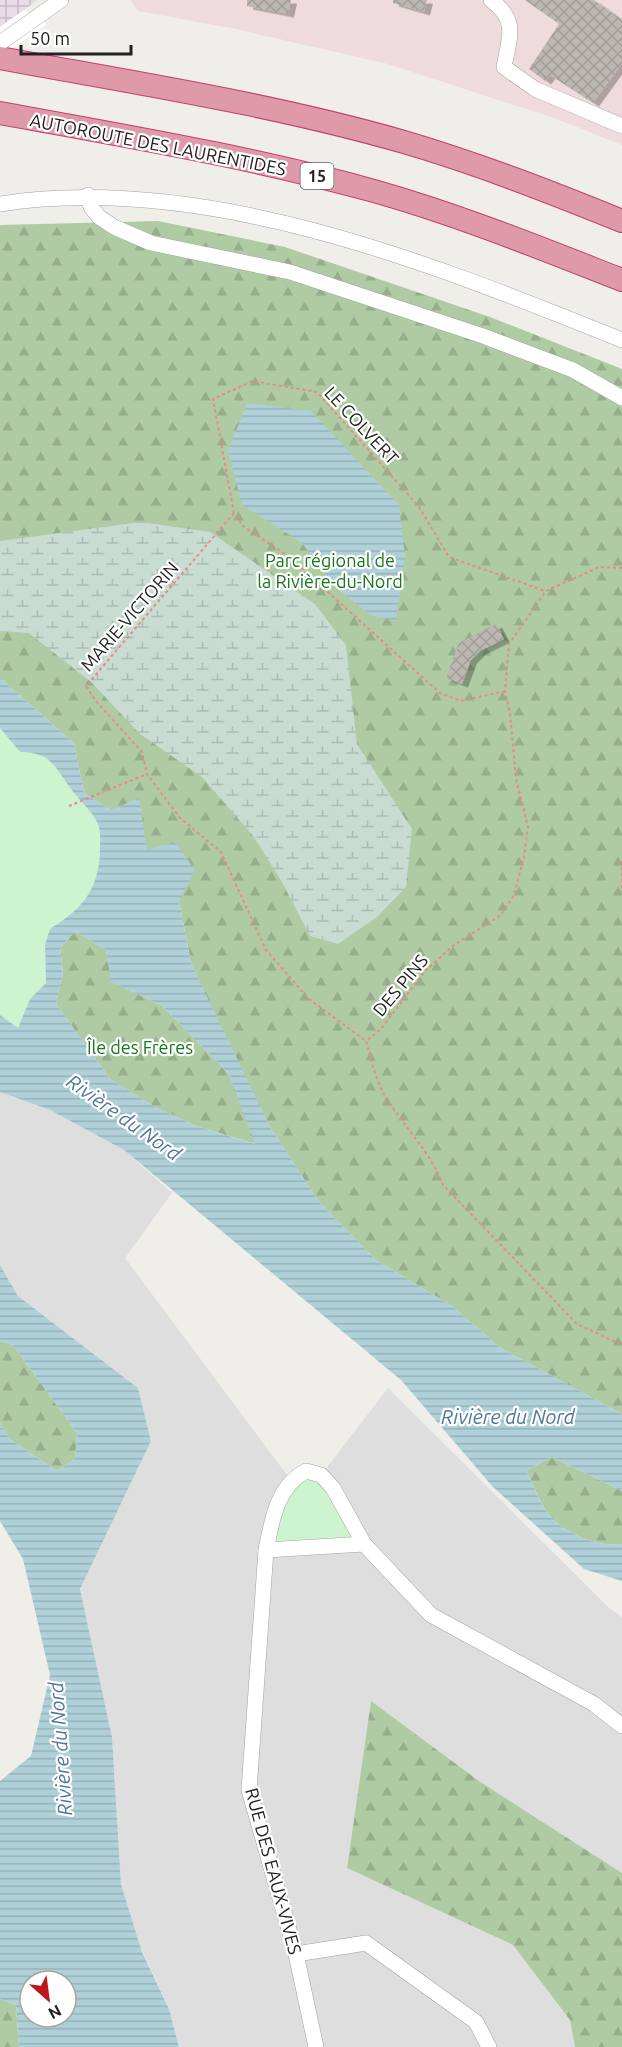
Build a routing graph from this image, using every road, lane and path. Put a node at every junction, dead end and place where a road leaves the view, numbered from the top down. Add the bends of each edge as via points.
1 (61, 0) edge
2 (491, 0) edge
3 (0, 43) edge
4 (0, 58) edge
5 (0, 113) edge
6 (622, 126) edge
7 (554, 194) junction
8 (88, 195) junction
9 (0, 204) edge
10 (622, 208) edge
11 (622, 221) edge
12 (622, 280) edge
13 (622, 340) edge
14 (622, 398) edge
15 (234, 513) junction
16 (622, 568) edge
17 (546, 591) junction
18 (505, 692) junction
19 (147, 774) junction
20 (69, 806) dead end
21 (622, 861) edge
22 (622, 892) edge
23 (366, 1041) junction
24 (622, 1346) edge
25 (364, 1544) junction
26 (266, 1550) junction
27 (622, 1726) edge
28 (296, 1954) junction
29 (316, 2047) edge
30 (489, 2047) edge

1 - 3 street
2 - 6 street via 511,25 504,68 535,89
4 - 7 highway via 338,124 425,148
5 - 12 highway, AUTOROUTE DES LAURENTIDES / 15 via 250,161 366,189 492,229
7 - 10 highway
7 - 11 highway
8 - 9 street
8 - 13 street via 182,203 312,232 428,266
8 - 14 street via 99,217 151,243 290,272 573,370
15 - 17 path, LE COLVERT via 213,399 253,381 317,392 419,507 449,556
15 - 18 path via 243,526 289,557 440,693 461,701
15 - 19 path, MARIE-VICTORIN via 86,686 142,752
16 - 17 path via 599,567
17 - 18 path, DES PINS via 509,644
18 - 23 path, DES PINS via 516,779 528,827 514,895 501,915 454,945 425,971 381,1029
19 - 20 path
19 - 23 path, MARIE-VICTORIN via 180,818 221,852 266,950 309,999
21 - 22 path
23 - 24 path via 388,1101 435,1166 443,1185 577,1324
25 - 26 street
25 - 26 street, RUE DES EAUX-VIVES via 333,1488 321,1475 306,1472 291,1479 272,1518
25 - 27 street, RUE DES EAUX-VIVES via 431,1615 594,1704
26 - 28 street, RUE DES EAUX-VIVES via 249,1790
28 - 29 street, RUE DES EAUX-VIVES
28 - 30 street via 366,1943 476,2022

